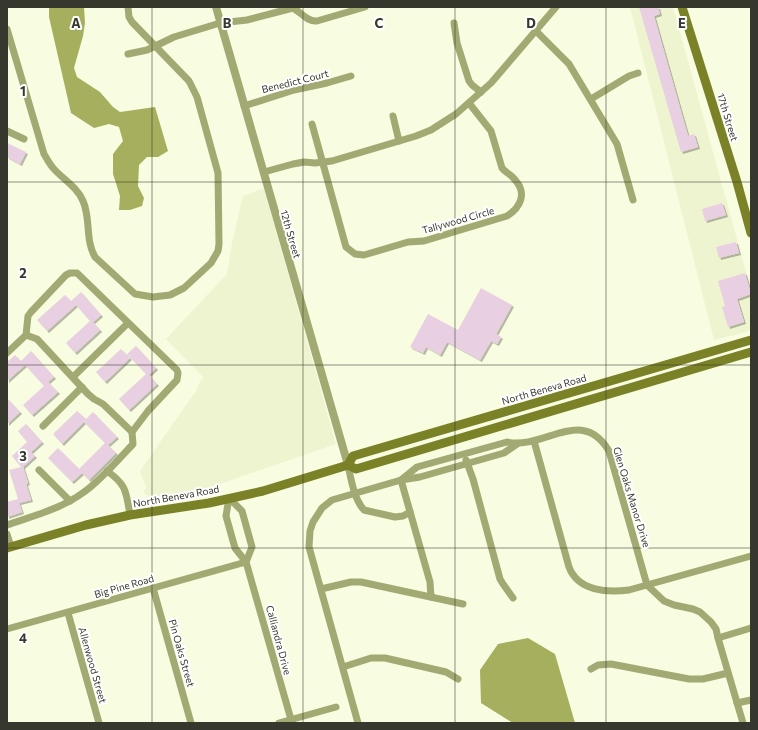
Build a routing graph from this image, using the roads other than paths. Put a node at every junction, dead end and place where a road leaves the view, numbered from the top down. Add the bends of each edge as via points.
1 (128, 7) edge
2 (216, 7) edge
3 (365, 7) edge
4 (556, 7) edge
5 (682, 7) edge
6 (220, 23) junction
7 (454, 23) dead end
8 (7, 29) edge
9 (536, 31) junction
10 (155, 46) junction
11 (128, 54) dead end
12 (638, 73) dead end
13 (351, 76) dead end
14 (481, 92) junction
15 (591, 99) junction
16 (469, 103) junction
17 (244, 106) junction
18 (393, 116) dead end
19 (312, 124) dead end
20 (7, 131) edge
21 (24, 140) dead end
22 (400, 141) junction
23 (322, 162) junction
24 (264, 172) junction
25 (633, 200) dead end
26 (751, 233) edge
27 (128, 322) junction
28 (26, 334) junction
29 (751, 340) edge
30 (751, 352) edge
31 (7, 353) edge
32 (73, 377) junction
33 (82, 387) junction
34 (43, 426) dead end
35 (132, 432) junction
36 (534, 441) junction
37 (517, 444) junction
38 (464, 454) junction
39 (467, 464) junction
40 (348, 465) junction
41 (39, 470) dead end
42 (107, 471) junction
43 (401, 480) junction
44 (355, 493) junction
45 (229, 498) junction
46 (70, 501) junction
47 (410, 512) junction
48 (130, 515) junction
49 (7, 525) edge
50 (7, 534) edge
51 (9, 547) edge
52 (751, 556) edge
53 (246, 562) junction
54 (647, 585) junction
55 (153, 588) junction
56 (321, 589) junction
57 (431, 597) junction
58 (513, 598) dead end
59 (463, 604) dead end
60 (68, 613) junction
61 (751, 628) edge
62 (7, 630) edge
63 (718, 638) junction
64 (343, 667) junction
65 (591, 669) dead end
66 (728, 673) junction
67 (458, 679) dead end
68 (751, 700) edge
69 (737, 703) junction
70 (336, 707) dead end
71 (291, 721) edge
72 (99, 723) edge
73 (191, 723) edge
74 (279, 723) edge
75 (358, 723) edge
76 (742, 723) edge

1 - 10 street via 132,22
2 - 6 street, 12th Street
3 - 6 street via 312,22 293,8 247,20
4 - 9 street
5 - 26 main road, 17th Street
6 - 10 street via 174,37
6 - 17 street, 12th Street
7 - 14 street via 457,43 469,81
8 - 10 street via 44,154 54,170 82,199 87,213 91,250 98,260 135,294 153,297 170,295 184,288 211,263 219,244 218,173 197,96 189,82
9 - 14 street
9 - 15 street via 569,64
10 - 11 street
12 - 15 street
13 - 17 street, Benedict Court
14 - 16 street
15 - 25 street via 617,144
16 - 22 street via 431,130
16 - 23 street, Tallywood Circle via 491,131 502,168 520,187 521,199 518,207 507,216 424,241 408,242 364,255 355,254 346,247
17 - 24 street, 12th Street
18 - 22 street
19 - 23 street, Tallywood Circle
20 - 21 street
22 - 23 street
23 - 24 street via 293,164
24 - 40 street, 12th Street
27 - 28 street via 77,273 70,273 28,316
27 - 32 street
27 - 35 street via 178,373 177,380
28 - 31 street
28 - 32 street via 36,340
29 - 40 main road, North Beneva Road via 353,456
30 - 40 main road, North Beneva Road via 356,469
32 - 33 street
33 - 34 street
33 - 35 street via 94,399 104,404
35 - 42 street via 133,444
36 - 37 street, Glen Oaks Manor Drive
36 - 54 street via 574,577 581,584 608,591 629,590
36 - 54 street, Glen Oaks Manor Drive via 579,429 592,433 604,443 609,451
37 - 38 street, Glen Oaks Manor Drive via 507,442
37 - 39 street, Glen Oaks Manor Drive via 504,453
38 - 39 street
38 - 43 street, Glen Oaks Manor Drive via 417,467
39 - 43 street, Glen Oaks Manor Drive
39 - 58 street via 500,579
40 - 44 street
40 - 45 main road, North Beneva Road
41 - 46 street
42 - 46 street via 90,488
42 - 48 street via 123,484
43 - 44 street, Glen Oaks Manor Drive
43 - 47 street
44 - 47 street via 361,506 369,512 395,517
44 - 56 street, Glen Oaks Manor Drive via 326,505 312,522 309,547
45 - 48 main road, North Beneva Road
45 - 53 street, Calliandra Drive via 226,516 235,548
45 - 53 street via 242,511 252,548
46 - 49 street
47 - 57 street via 430,582
48 - 51 main road, North Beneva Road
50 - 51 street
52 - 54 street
53 - 55 street, Big Pine Road
53 - 71 street, Calliandra Drive
54 - 63 street via 664,601 700,612 716,629
55 - 60 street, Big Pine Road
55 - 73 street, Pin Oaks Street
56 - 57 street via 361,582
56 - 64 street, Glen Oaks Manor Drive
57 - 59 street
60 - 62 street, Big Pine Road
60 - 72 street, Allenwood Street
61 - 63 street
63 - 66 street
64 - 67 street via 371,658 385,658 446,672
64 - 75 street, Glen Oaks Manor Drive
65 - 66 street via 611,664 689,680
66 - 69 street
68 - 69 street
69 - 76 street
70 - 71 street
71 - 74 street

